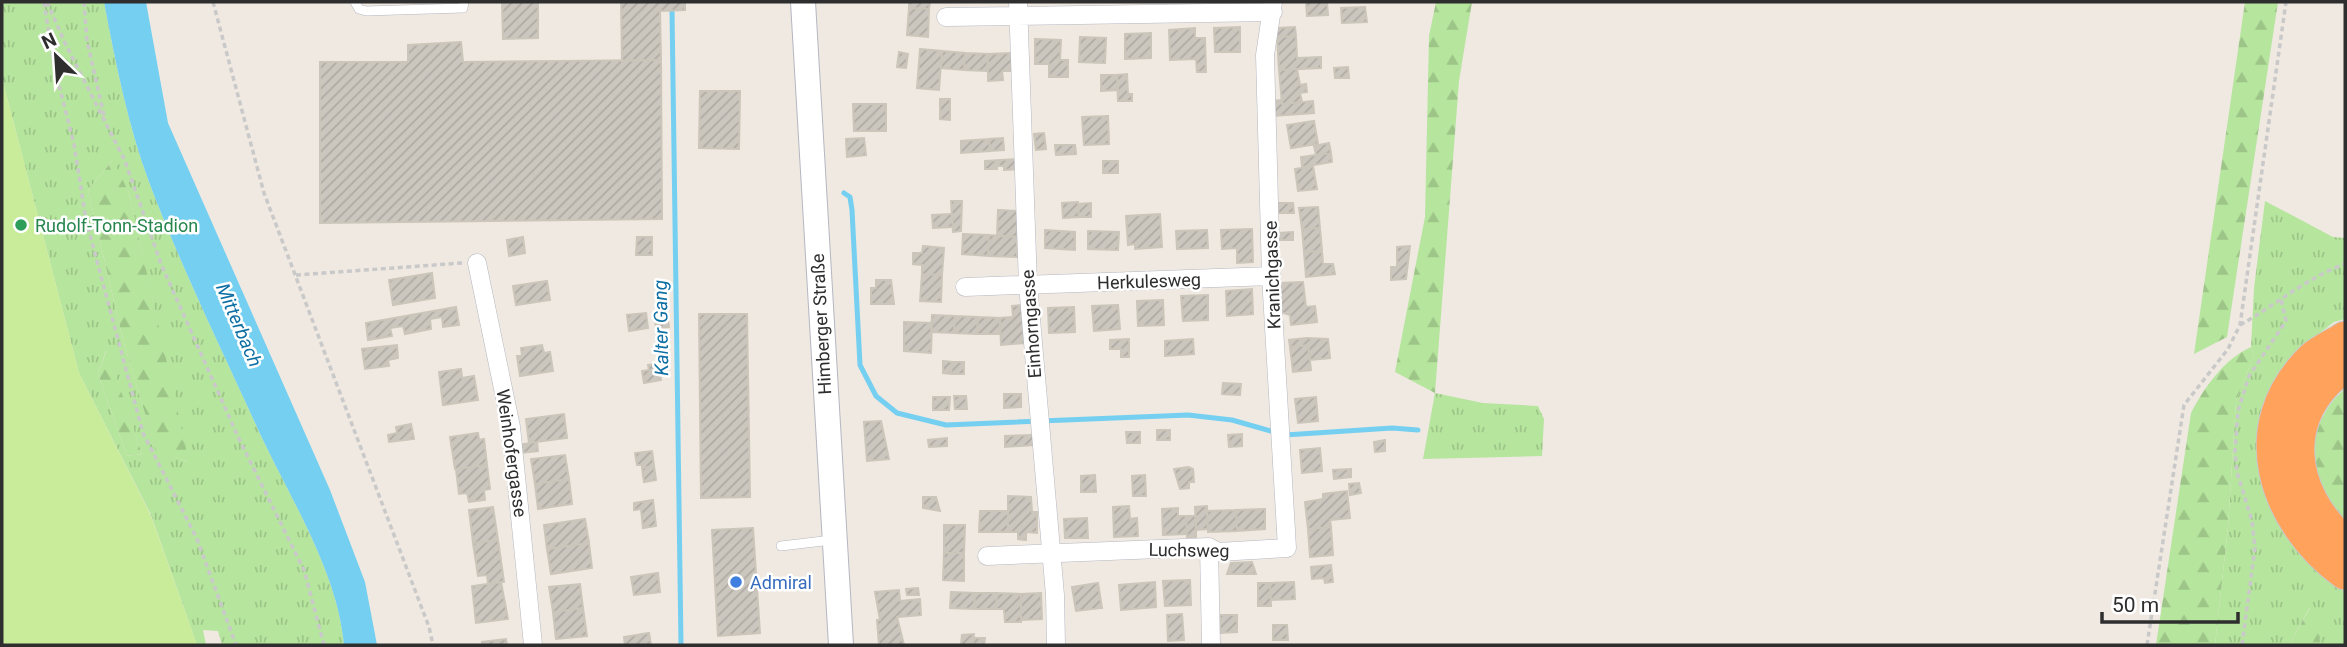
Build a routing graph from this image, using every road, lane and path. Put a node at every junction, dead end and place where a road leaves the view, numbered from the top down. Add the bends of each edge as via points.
1 (46, 2) edge
2 (84, 2) edge
3 (212, 2) edge
4 (355, 2) edge
5 (464, 2) edge
6 (803, 2) edge
7 (2286, 2) edge
8 (1273, 7) edge
9 (1019, 10) edge
10 (946, 17) dead end
11 (107, 125) junction
12 (477, 262) joint
13 (2345, 264) edge
14 (296, 275) junction
15 (1271, 276) junction
16 (1028, 285) junction
17 (965, 286) dead end
18 (2240, 325) junction
19 (2345, 338) edge
20 (2345, 366) edge
21 (834, 540) junction
22 (2345, 542) edge
23 (781, 546) dead end
24 (1209, 547) junction
25 (1287, 548) joint
26 (1050, 554) junction
27 (987, 556) dead end
28 (2345, 573) edge
29 (236, 645) edge
30 (324, 645) edge
31 (433, 645) edge
32 (533, 645) edge
33 (841, 645) edge
34 (1056, 645) edge
35 (1211, 645) edge
36 (2147, 645) edge

1 - 11 path
1 - 29 path via 54,66 74,144 86,220 143,433 197,539
2 - 11 path via 87,41
3 - 14 path via 264,193
4 - 5 lane via 366,11 463,8
6 - 21 main road, Himberger Straße
7 - 18 path
8 - 9 street
8 - 15 street, Kranichgasse via 1265,55
9 - 10 street
9 - 16 street, Einhorngasse
11 - 30 path via 183,314 304,570
12 - 14 path
12 - 32 street, Weinhofergasse via 511,427
13 - 18 path
14 - 31 path
15 - 16 street, Herkulesweg
15 - 25 street, Kranichgasse
16 - 17 street, Herkulesweg
16 - 26 street, Einhorngasse
18 - 36 path via 2228,349 2184,405
19 - 28 highway via 2314,358 2285,395 2272,440 2276,484 2296,524 2327,560
20 - 22 highway via 2329,377 2306,409 2297,443 2300,477 2315,511
21 - 23 lane
21 - 33 main road, Himberger Straße
24 - 25 street, Luchsweg via 1218,552
24 - 26 street, Luchsweg
24 - 35 street
26 - 27 street, Luchsweg
26 - 34 street, Einhorngasse

